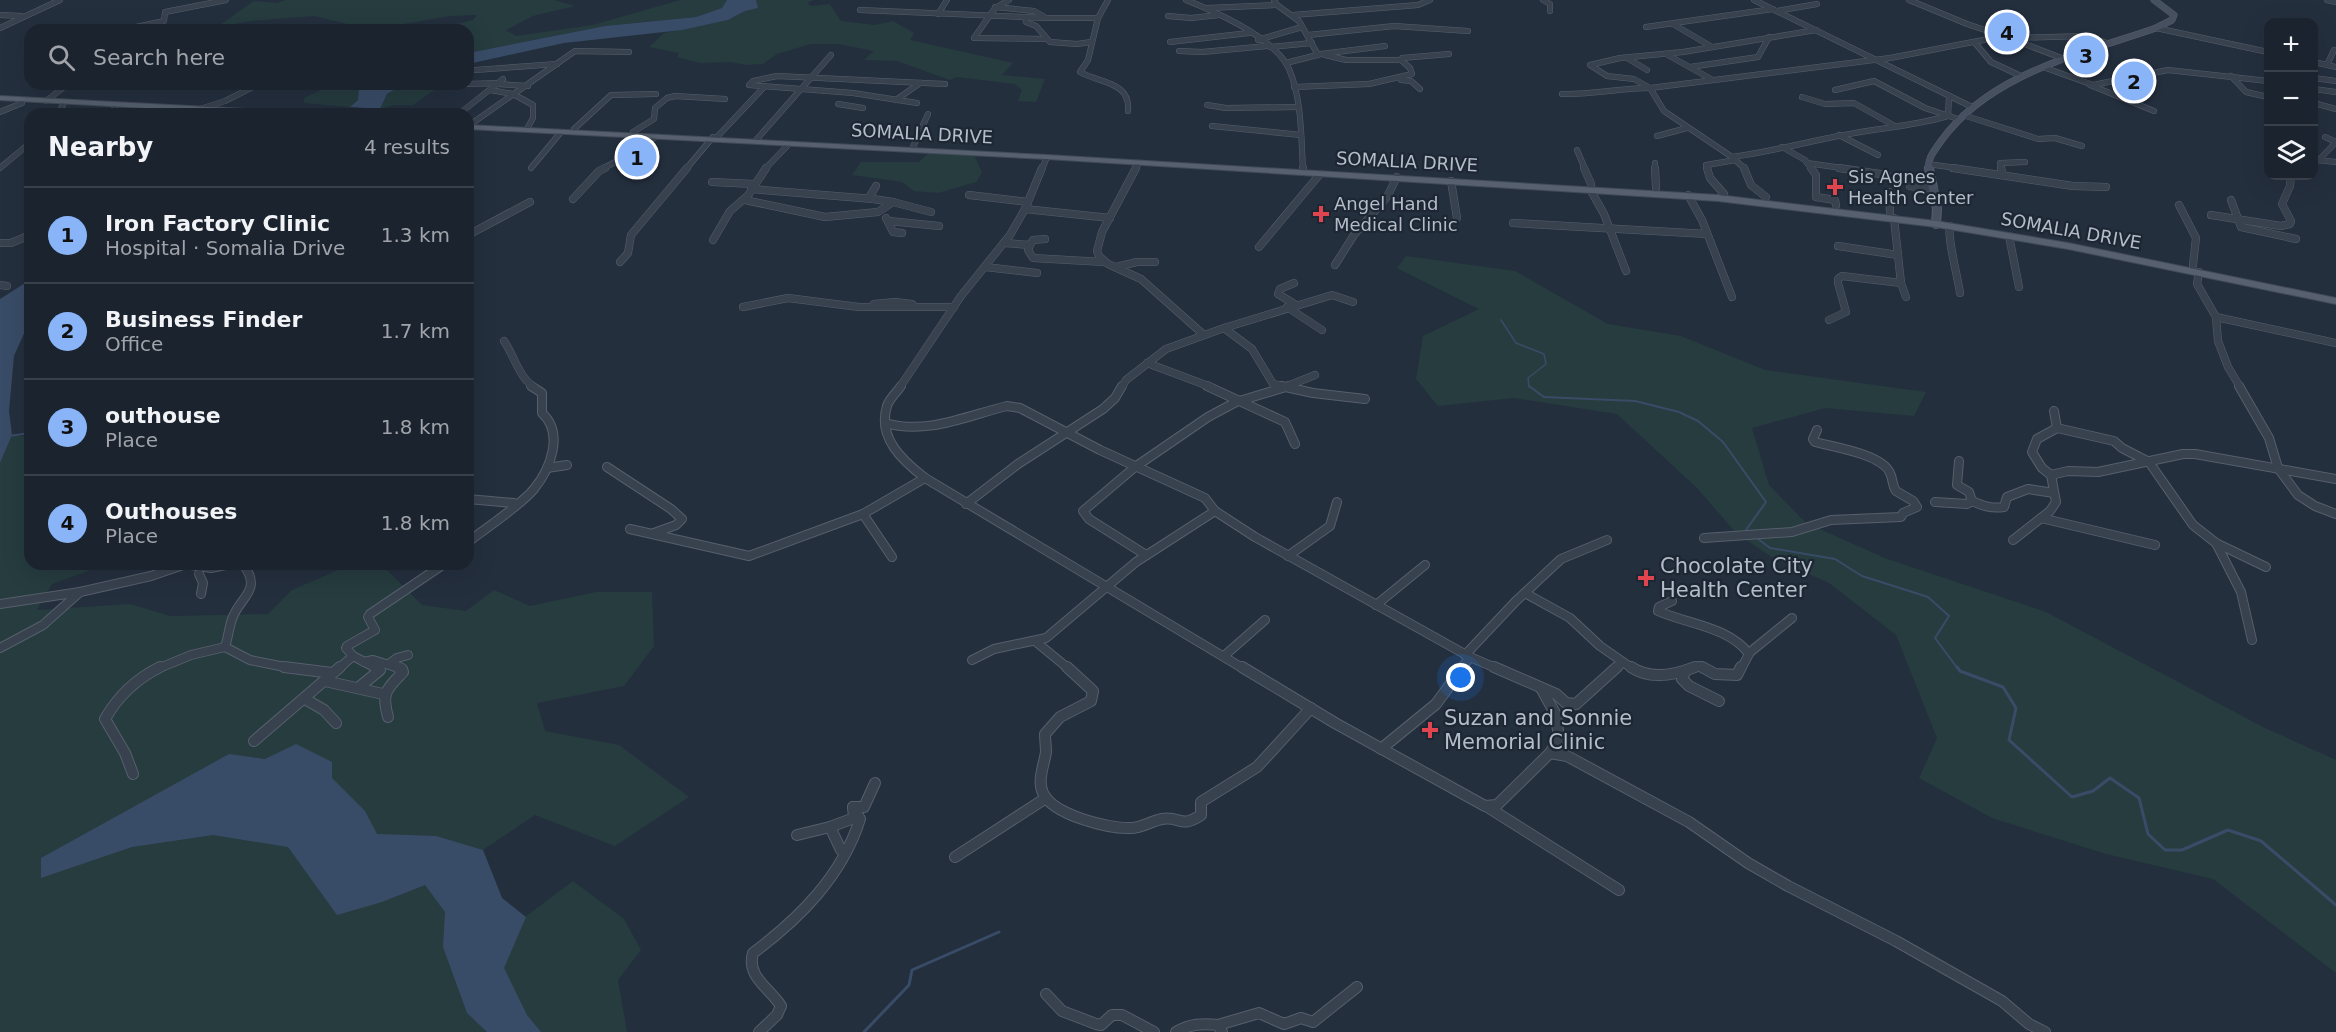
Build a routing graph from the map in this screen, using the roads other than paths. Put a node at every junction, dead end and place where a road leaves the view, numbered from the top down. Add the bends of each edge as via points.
1 (60, 0) edge
2 (226, 0) edge
3 (948, 0) edge
4 (1010, 0) edge
5 (1108, 0) edge
6 (1186, 0) edge
7 (1219, 0) edge
8 (1430, 0) edge
9 (1543, 0) edge
10 (1754, 0) edge
11 (1909, 0) edge
12 (2154, 0) edge
13 (2327, 0) edge
14 (2336, 2) edge
15 (1276, 3) edge
16 (1817, 4) dead end
17 (994, 7) junction
18 (1207, 8) junction
19 (860, 10) dead end
20 (1775, 10) junction
21 (1551, 11) dead end
22 (938, 14) junction
23 (989, 14) junction
24 (0, 15) edge
25 (1220, 15) junction
26 (1293, 15) junction
27 (1168, 16) dead end
28 (24, 17) junction
29 (1025, 17) junction
30 (1058, 18) junction
31 (1098, 18) junction
32 (150, 24) edge
33 (1673, 24) junction
34 (1302, 27) junction
35 (1646, 27) dead end
36 (0, 28) edge
37 (2156, 28) junction
38 (1816, 30) junction
39 (1468, 31) dead end
40 (1249, 33) junction
41 (1308, 34) junction
42 (2006, 37) junction
43 (1769, 38) junction
44 (1046, 39) junction
45 (1258, 40) junction
46 (1091, 42) junction
47 (1170, 42) dead end
48 (1312, 43) junction
49 (2107, 43) junction
50 (1975, 44) junction
51 (1268, 46) junction
52 (1385, 46) dead end
53 (1712, 47) junction
54 (2334, 50) dead end
55 (1179, 51) dead end
56 (2264, 51) edge
57 (630, 52) dead end
58 (1320, 54) junction
59 (1449, 54) dead end
60 (1666, 54) junction
61 (831, 55) dead end
62 (1627, 57) junction
63 (1875, 59) junction
64 (2064, 59) junction
65 (1401, 60) junction
66 (1286, 63) junction
67 (2318, 63) edge
68 (557, 64) junction
69 (2327, 65) junction
70 (1690, 67) junction
71 (2043, 67) junction
72 (2336, 67) edge
73 (475, 70) dead end
74 (1647, 70) dead end
75 (2022, 76) junction
76 (2230, 76) junction
77 (813, 78) junction
78 (1392, 79) junction
79 (1711, 79) junction
80 (2318, 79) edge
81 (2264, 80) edge
82 (500, 82) junction
83 (921, 82) junction
84 (2087, 83) junction
85 (474, 84) edge
86 (945, 84) dead end
87 (2336, 84) edge
88 (528, 86) junction
89 (764, 87) junction
90 (1294, 87) junction
91 (1650, 88) junction
92 (801, 89) junction
93 (1420, 89) dead end
94 (60, 90) edge
95 (247, 90) edge
96 (490, 90) junction
97 (1835, 90) dead end
98 (2318, 90) edge
99 (2336, 92) edge
100 (515, 94) junction
101 (656, 94) dead end
102 (1562, 94) dead end
103 (1949, 96) junction
104 (2264, 96) edge
105 (1803, 97) dead end
106 (725, 99) dead end
107 (0, 100) edge
108 (896, 100) junction
109 (46, 101) junction
110 (22, 103) junction
111 (917, 103) dead end
112 (838, 104) dead end
113 (2318, 104) edge
114 (63, 105) junction
115 (1207, 105) dead end
116 (1297, 107) junction
117 (1972, 107) junction
118 (61, 108) edge
119 (116, 108) edge
120 (181, 108) edge
121 (203, 108) edge
122 (467, 108) edge
123 (863, 108) dead end
124 (2336, 109) edge
125 (1128, 111) dead end
126 (2154, 111) dead end
127 (0, 112) edge
128 (928, 114) dead end
129 (1948, 116) junction
130 (1960, 117) junction
131 (474, 122) edge
132 (474, 125) edge
133 (474, 125) edge
134 (1893, 125) junction
135 (1212, 126) dead end
136 (528, 127) junction
137 (1687, 128) junction
138 (574, 129) junction
139 (561, 132) junction
140 (633, 132) junction
141 (1301, 135) junction
142 (1839, 135) junction
143 (1657, 136) dead end
144 (655, 137) junction
145 (2325, 137) dead end
146 (714, 138) junction
147 (757, 139) junction
148 (2336, 142) edge
149 (789, 144) junction
150 (2082, 146) dead end
151 (913, 147) junction
152 (1782, 147) junction
153 (24, 148) edge
154 (1577, 150) dead end
155 (1878, 154) dead end
156 (1047, 157) junction
157 (2318, 158) edge
158 (1734, 159) junction
159 (2318, 160) edge
160 (2025, 162) dead end
161 (2336, 162) edge
162 (1655, 163) dead end
163 (1807, 163) junction
164 (1139, 164) junction
165 (1928, 164) junction
166 (0, 168) edge
167 (531, 168) dead end
168 (1303, 171) junction
169 (1320, 174) junction
170 (1887, 175) dead end
171 (2002, 175) junction
172 (1397, 177) junction
173 (2291, 180) edge
174 (1451, 181) junction
175 (712, 182) dead end
176 (876, 186) dead end
177 (1591, 186) junction
178 (1910, 186) dead end
179 (752, 187) junction
180 (2106, 187) dead end
181 (1656, 188) junction
182 (1934, 189) junction
183 (1889, 192) dead end
184 (1724, 194) junction
185 (969, 195) dead end
186 (1688, 195) junction
187 (1766, 197) junction
188 (745, 198) junction
189 (573, 199) dead end
190 (873, 199) junction
191 (2231, 200) dead end
192 (530, 202) dead end
193 (893, 202) junction
194 (1836, 205) junction
195 (2179, 205) dead end
196 (1027, 206) junction
197 (878, 212) junction
198 (931, 212) dead end
199 (1892, 215) junction
200 (2211, 215) dead end
201 (1110, 218) junction
202 (1457, 218) dead end
203 (2238, 219) junction
204 (889, 221) junction
205 (1937, 221) junction
206 (1513, 223) dead end
207 (939, 226) dead end
208 (1950, 226) junction
209 (1609, 229) junction
210 (474, 232) edge
211 (902, 233) dead end
212 (1707, 234) junction
213 (2009, 236) junction
214 (24, 238) edge
215 (1045, 239) dead end
216 (2296, 239) dead end
217 (713, 240) dead end
218 (0, 243) edge
219 (1004, 243) junction
220 (1030, 245) junction
221 (1838, 246) dead end
222 (1259, 247) dead end
223 (1898, 255) junction
224 (620, 262) dead end
225 (1104, 262) junction
226 (1155, 262) dead end
227 (1335, 265) dead end
228 (986, 267) junction
229 (1115, 267) junction
230 (2196, 268) junction
231 (1626, 271) dead end
232 (1037, 273) dead end
233 (1294, 283) dead end
234 (1901, 283) junction
235 (2019, 287) dead end
236 (1960, 293) dead end
237 (2336, 295) edge
238 (1732, 297) dead end
239 (1906, 297) dead end
240 (2336, 300) edge
241 (1353, 302) dead end
242 (1296, 305) junction
243 (743, 307) dead end
244 (954, 307) junction
245 (1287, 307) junction
246 (2216, 317) junction
247 (1828, 320) dead end
248 (1224, 327) junction
249 (1322, 330) dead end
250 (1204, 335) junction
251 (504, 341) dead end
252 (2336, 342) edge
253 (1147, 363) junction
254 (1315, 375) dead end
255 (1288, 387) junction
256 (1272, 388) junction
257 (1365, 399) dead end
258 (1236, 402) junction
259 (2054, 411) dead end
260 (885, 423) junction
261 (2057, 428) junction
262 (1817, 430) dead end
263 (1068, 433) junction
264 (1295, 444) dead end
265 (1959, 461) dead end
266 (2149, 462) junction
267 (567, 465) dead end
268 (607, 467) dead end
269 (1135, 467) junction
270 (547, 468) junction
271 (2278, 468) junction
272 (2051, 475) junction
273 (925, 478) junction
274 (2336, 479) edge
275 (2054, 493) junction
276 (474, 500) edge
277 (1972, 501) junction
278 (1337, 502) dead end
279 (1935, 502) dead end
280 (514, 503) junction
281 (966, 504) junction
282 (1215, 511) junction
283 (863, 514) junction
284 (2336, 514) edge
285 (2041, 518) junction
286 (630, 529) dead end
287 (653, 533) junction
288 (474, 537) edge
289 (1704, 538) dead end
290 (1607, 540) dead end
291 (2013, 540) dead end
292 (2216, 543) junction
293 (2156, 545) dead end
294 (1146, 555) junction
295 (1288, 556) junction
296 (892, 557) dead end
297 (1425, 565) dead end
298 (2266, 567) dead end
299 (168, 570) edge
300 (245, 570) edge
301 (435, 570) edge
302 (199, 574) dead end
303 (1106, 586) junction
304 (80, 592) junction
305 (1525, 593) junction
306 (201, 594) dead end
307 (1672, 601) dead end
308 (0, 604) edge
309 (1376, 605) junction
310 (1792, 618) dead end
311 (1265, 620) dead end
312 (2253, 640) dead end
313 (1035, 641) junction
314 (225, 647) junction
315 (0, 648) edge
316 (1749, 653) junction
317 (408, 655) dead end
318 (353, 656) junction
319 (1224, 656) junction
320 (1468, 656) junction
321 (972, 660) dead end
322 (364, 662) junction
323 (1622, 663) junction
324 (389, 664) junction
325 (1685, 672) junction
326 (329, 677) junction
327 (1541, 687) junction
328 (358, 688) junction
329 (383, 694) junction
330 (305, 699) junction
331 (1719, 700) dead end
332 (1311, 708) junction
333 (388, 717) dead end
334 (336, 723) dead end
335 (254, 741) dead end
336 (1381, 749) junction
337 (1550, 753) junction
338 (133, 774) dead end
339 (875, 783) dead end
340 (1046, 798) junction
341 (1485, 806) junction
342 (853, 807) junction
343 (831, 827) junction
344 (797, 835) dead end
345 (846, 852) junction
346 (955, 857) dead end
347 (1619, 890) dead end
348 (1357, 987) dead end
349 (1046, 994) dead end
350 (1220, 1029) edge
351 (759, 1032) edge
352 (1154, 1032) edge
353 (1176, 1032) edge
354 (2045, 1032) edge

1 - 28 street
2 - 32 street via 165,12 164,21
3 - 22 street
4 - 17 street
5 - 31 street
6 - 18 street
7 - 18 street
8 - 26 street via 1418,5
9 - 21 street via 1550,4
10 - 20 street
11 - 42 street
12 - 37 street via 2174,17
13 - 14 street
15 - 18 street
15 - 26 street
16 - 20 street
17 - 23 street
17 - 30 street
18 - 25 street
19 - 22 street
20 - 33 street
20 - 38 street
22 - 23 street
23 - 29 street
23 - 44 street via 974,38
24 - 28 street
25 - 27 street
25 - 40 street
26 - 34 street
28 - 36 street
29 - 30 street
29 - 44 street
30 - 31 street
31 - 46 street
33 - 35 street
33 - 53 street
34 - 41 street
34 - 45 street
37 - 49 street
37 - 56 street
38 - 43 street
38 - 63 street
39 - 41 street via 1394,26
40 - 45 street
40 - 47 street
41 - 48 street
42 - 49 street via 2056,34 2086,36
42 - 50 street
42 - 64 street
43 - 53 street
43 - 70 street via 1758,57
44 - 46 street via 1071,44
45 - 51 street
46 - 125 street via 1088,60 1080,72 1114,84 1127,99
48 - 51 street
48 - 58 street
49 - 64 street
50 - 63 street
50 - 75 street via 1991,62
51 - 55 street
51 - 66 street
52 - 58 street
53 - 60 street
54 - 69 street
57 - 68 street via 578,50
58 - 65 street via 1346,60
58 - 66 street
59 - 65 street via 1412,55
60 - 62 street
60 - 70 street
61 - 77 street
62 - 74 street
62 - 91 street via 1590,66 1607,76 1629,78
63 - 79 street
63 - 103 street
64 - 71 street
65 - 78 street via 1412,74
66 - 90 street
67 - 69 street
68 - 73 street
68 - 88 street
69 - 72 street
70 - 79 street
71 - 75 street
71 - 84 street
75 - 117 street
76 - 81 street
76 - 84 street via 2168,70 2100,85
76 - 104 street via 2246,92
77 - 83 street
77 - 89 street via 777,76 749,85
77 - 92 street
78 - 90 street
78 - 93 street via 1411,81
79 - 91 street
80 - 87 street
82 - 85 street
82 - 88 street
82 - 96 street
83 - 86 street
83 - 108 street
84 - 126 street
88 - 100 street
89 - 92 street
89 - 146 street
90 - 116 street
91 - 102 street
91 - 137 street via 1664,111
92 - 108 street
92 - 147 street
94 - 109 street
95 - 121 street
96 - 100 street
96 - 122 street
97 - 129 street via 1874,81
98 - 99 street
100 - 131 street
100 - 136 street via 533,105
101 - 138 street via 611,95
103 - 117 street
103 - 129 street
105 - 134 street via 1825,104 1854,103
106 - 140 street via 668,98 655,108 654,119
107 - 109 main road
107 - 110 main road
108 - 111 street
109 - 120 main road
110 - 114 main road
110 - 127 street
112 - 123 street
113 - 124 street
114 - 118 street
114 - 119 main road
115 - 116 street
116 - 141 street
117 - 130 street
128 - 151 street
129 - 130 street
129 - 134 street via 1920,124
130 - 150 street via 2038,140 2055,138
130 - 165 street
132 - 136 main road, SOMALIA DRIVE
133 - 139 main road, SOMALIA DRIVE
134 - 142 street
135 - 141 street
136 - 138 main road, SOMALIA DRIVE
137 - 143 street
137 - 158 street
138 - 140 main road, SOMALIA DRIVE
139 - 144 main road, SOMALIA DRIVE
139 - 167 street
140 - 146 main road, SOMALIA DRIVE
141 - 168 street
142 - 152 street
142 - 155 street
144 - 146 main road, SOMALIA DRIVE
144 - 189 street via 599,171
145 - 148 street
146 - 147 main road, SOMALIA DRIVE
146 - 149 main road, SOMALIA DRIVE
146 - 224 street via 631,235 628,253
147 - 151 main road, SOMALIA DRIVE
148 - 157 street
149 - 156 main road, SOMALIA DRIVE
149 - 179 street
151 - 168 main road, SOMALIA DRIVE
152 - 158 street
152 - 163 street
153 - 166 street
154 - 177 street
156 - 164 main road, SOMALIA DRIVE
156 - 196 street
158 - 184 street via 1706,165 1709,176
158 - 187 street via 1744,168 1751,184
159 - 161 street
160 - 171 street via 2000,163
162 - 181 street
163 - 170 street
163 - 194 street via 1816,175 1815,195 1835,200
164 - 168 main road, SOMALIA DRIVE
164 - 201 street
165 - 171 street
165 - 182 street
168 - 169 main road, SOMALIA DRIVE
168 - 177 main road, SOMALIA DRIVE
169 - 172 main road, SOMALIA DRIVE
169 - 222 street
171 - 180 street via 2079,187
172 - 174 main road, SOMALIA DRIVE
172 - 227 street via 1387,197 1354,235
173 - 203 street via 2282,204 2290,224
174 - 177 main road, SOMALIA DRIVE
174 - 202 street
175 - 179 street
176 - 190 street via 870,193
177 - 181 main road, SOMALIA DRIVE
177 - 186 main road, SOMALIA DRIVE
177 - 209 street
178 - 182 street
179 - 188 street
179 - 190 street
181 - 184 main road, SOMALIA DRIVE
182 - 205 street
183 - 199 street
184 - 187 main road, SOMALIA DRIVE
185 - 196 street
186 - 199 main road, SOMALIA DRIVE
186 - 212 street
187 - 194 main road, SOMALIA DRIVE
188 - 197 street via 813,216
188 - 217 street via 735,203
190 - 193 street
191 - 203 street
192 - 210 street
193 - 197 street
193 - 198 street
194 - 199 main road, SOMALIA DRIVE
195 - 230 street via 2196,238
196 - 201 street
196 - 219 street
197 - 204 street
199 - 205 main road, SOMALIA DRIVE
199 - 223 street
200 - 203 street
201 - 225 street via 1097,251
203 - 216 street via 2244,229
204 - 207 street
204 - 211 street via 893,232
205 - 208 main road, SOMALIA DRIVE
205 - 230 main road, SOMALIA DRIVE
206 - 209 street
208 - 213 main road, SOMALIA DRIVE
208 - 236 street via 1948,234
209 - 212 street
209 - 231 street
212 - 238 street
213 - 230 main road, SOMALIA DRIVE
213 - 235 street
214 - 218 street
215 - 220 street via 1033,240
219 - 220 street
219 - 228 street
220 - 225 street via 1030,255 1038,259
221 - 223 street
223 - 234 street
225 - 229 street
226 - 229 street
228 - 232 street
228 - 244 street
229 - 250 street via 1146,282
230 - 237 main road, SOMALIA DRIVE
230 - 240 main road, SOMALIA DRIVE
230 - 246 street via 2197,284
233 - 242 street via 1278,294
234 - 239 street
234 - 247 street via 1842,276 1838,283 1846,312
241 - 242 street via 1334,294
242 - 245 street
243 - 244 street via 788,298 859,307
244 - 260 street via 898,387 887,406
245 - 248 street
245 - 249 street
246 - 252 street
246 - 271 street via 2218,341 2228,367 2269,438
248 - 250 street
248 - 256 street via 1251,349
250 - 253 street via 1166,349
251 - 270 street via 523,380 542,393 542,413 551,421 555,442
253 - 258 street via 1193,379
253 - 263 street via 1126,380 1103,409
254 - 255 street
255 - 256 street
255 - 257 street
256 - 258 street
258 - 264 street via 1285,422
258 - 269 street
259 - 261 street
260 - 263 street via 905,429 928,427 1014,406
260 - 273 street via 886,433 905,463
261 - 266 street via 2114,441
261 - 272 street via 2037,439 2032,452
262 - 289 street via 1815,442 1879,462 1890,471 1896,491 1917,507 1901,517 1831,520 1792,532
263 - 269 street
263 - 281 street via 1018,464
265 - 277 street via 1957,485 1969,492
266 - 271 street via 2194,454
266 - 272 street via 2098,472
266 - 292 street via 2193,525
267 - 270 street
268 - 287 street via 682,519
269 - 282 street via 1205,498
269 - 294 street via 1083,511 1089,519
270 - 280 street via 533,490
271 - 274 street
271 - 284 street via 2298,495
272 - 275 street
273 - 281 street
273 - 283 street
275 - 277 street via 2028,489 2007,497 2004,507 1997,509
275 - 285 street via 2056,502
276 - 280 street
277 - 279 street
278 - 295 street via 1330,526
280 - 288 street
281 - 303 street
282 - 294 street
282 - 295 street
283 - 287 street via 748,556
283 - 296 street
285 - 291 street
285 - 293 street
286 - 287 street
290 - 305 street via 1561,559
292 - 298 street
292 - 312 street via 2241,592
294 - 303 street
295 - 309 street
297 - 309 street
299 - 304 street
300 - 314 street via 250,589 232,618
301 - 318 street via 370,614 375,630 346,648
302 - 306 street via 203,583
303 - 313 street via 1046,638
303 - 319 street
304 - 308 street
304 - 315 street via 43,625
305 - 320 street
305 - 323 street via 1570,618
307 - 316 street via 1658,611 1724,636
309 - 320 street
310 - 316 street
311 - 319 street
313 - 321 street via 994,649
313 - 340 street via 1094,691 1091,700 1060,717 1044,736 1042,793
314 - 326 street via 261,664
314 - 338 street via 186,655 147,675 107,713 105,719
316 - 325 street via 1734,676 1715,674 1699,666
317 - 324 street
318 - 322 street
318 - 326 street
319 - 332 street
320 - 327 street
320 - 336 street via 1436,704
322 - 324 street
322 - 328 street via 380,670
323 - 325 street via 1648,675
323 - 327 street via 1576,704 1566,703
324 - 329 street via 403,672
325 - 331 street via 1682,679 1689,686
326 - 328 street
326 - 330 street
327 - 337 street via 1556,715 1559,740
328 - 329 street
329 - 333 street
330 - 334 street
330 - 335 street
332 - 336 street
332 - 340 street via 1251,772 1213,790 1201,802 1201,815 1190,823 1163,819 1149,825 1118,828 1075,816
336 - 341 street
337 - 341 street via 1497,805
337 - 354 street via 1567,756 1689,822 1748,863 1906,946 2002,1001
339 - 342 street via 864,807
340 - 346 street
341 - 347 street
342 - 343 street via 854,818
342 - 345 street via 860,819
343 - 344 street
343 - 345 street via 841,850
345 - 351 street via 810,904 750,958 760,984 782,1006
348 - 350 street via 1313,1022 1301,1018 1284,1024 1259,1013
349 - 352 street via 1062,1011 1096,1024 1101,1025 1116,1014
350 - 353 street via 1189,1024

